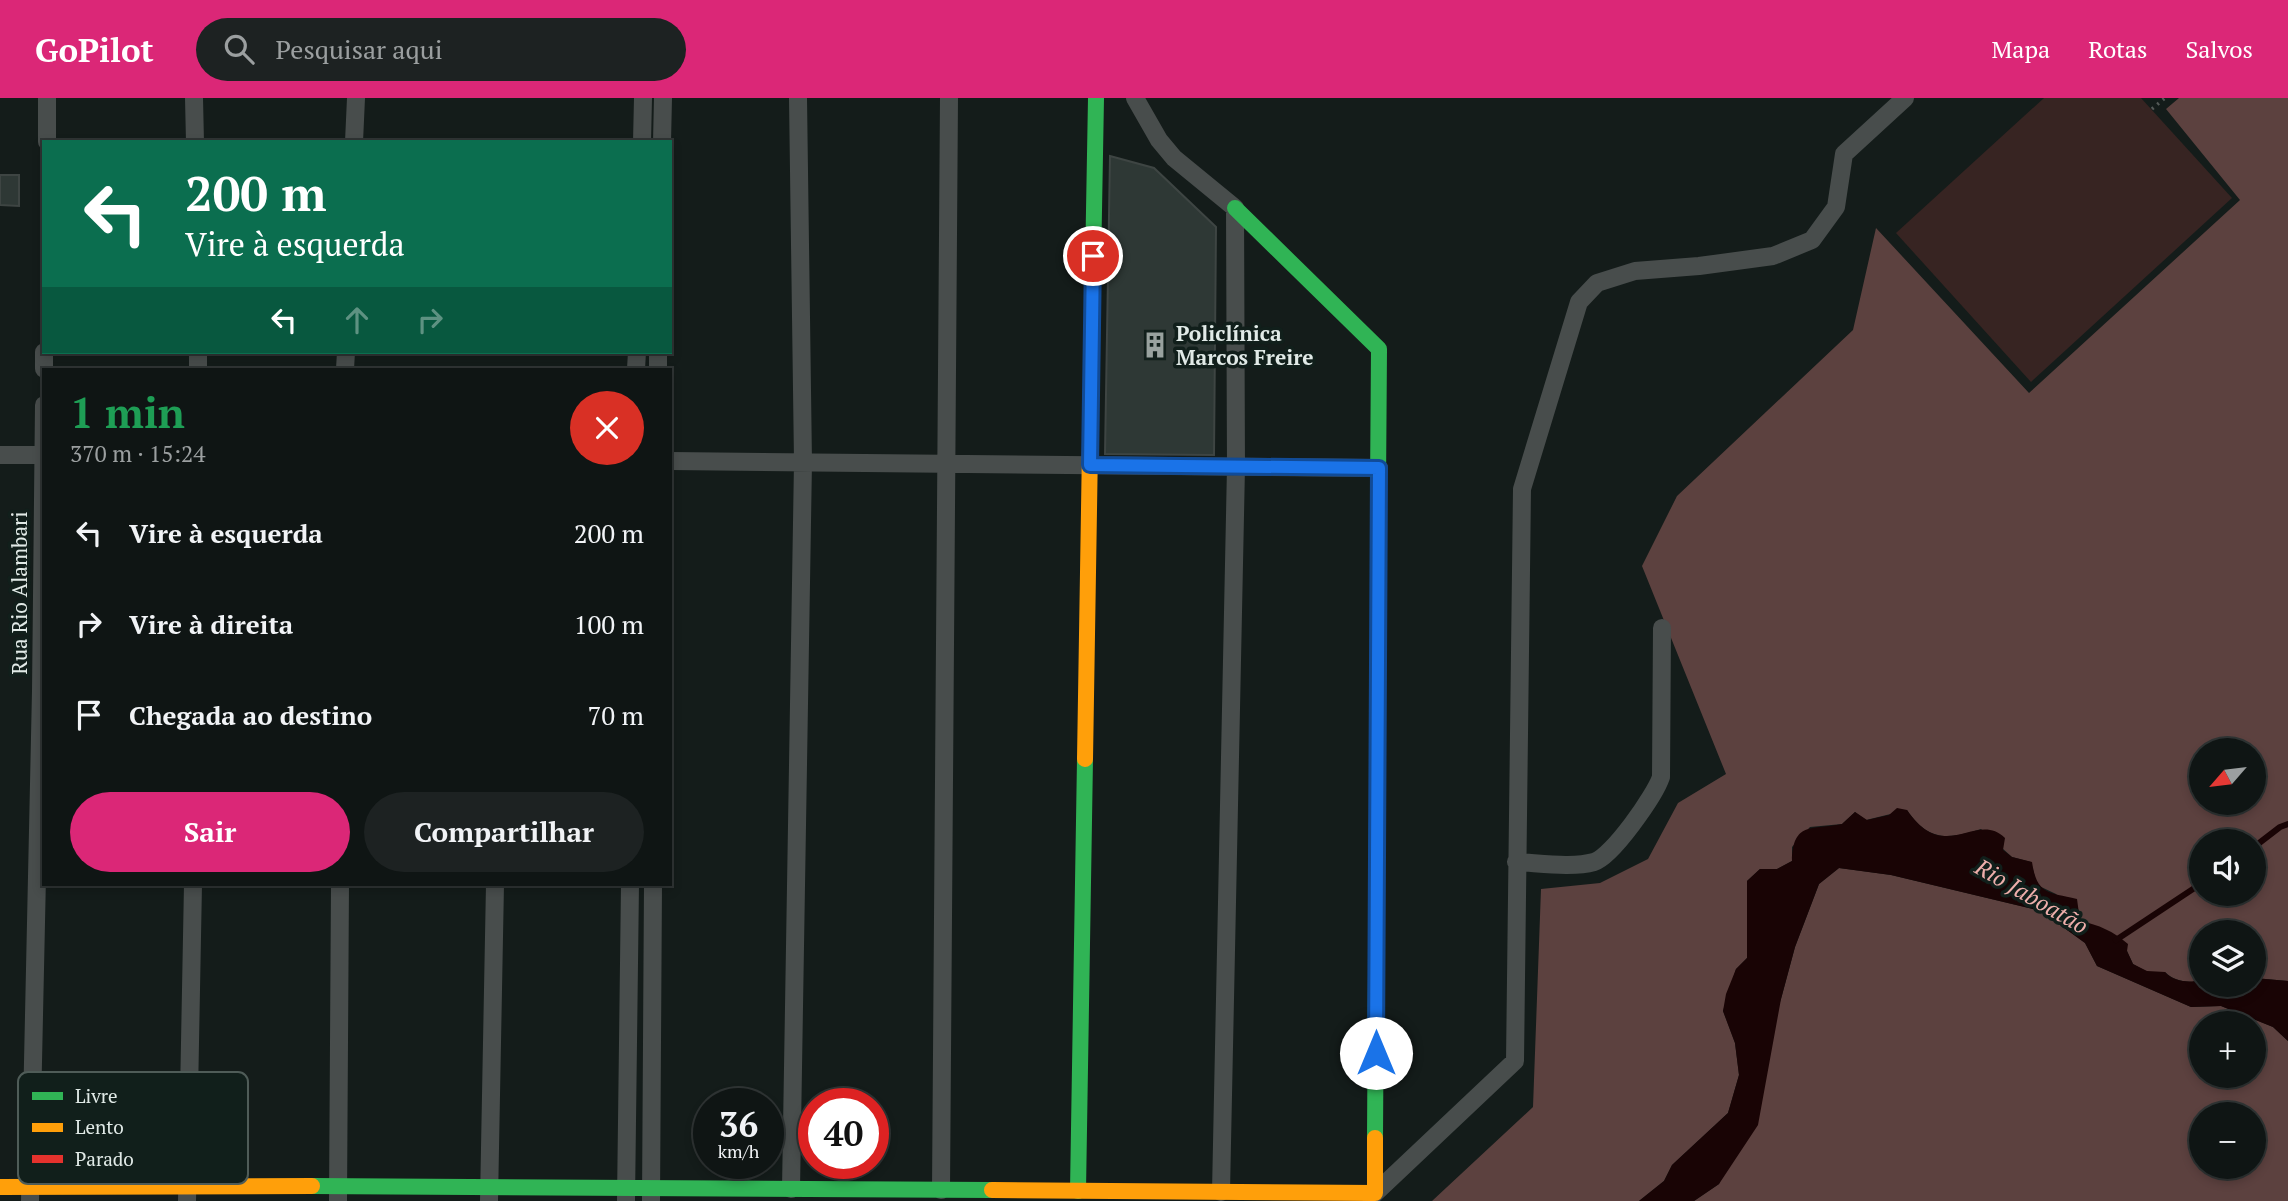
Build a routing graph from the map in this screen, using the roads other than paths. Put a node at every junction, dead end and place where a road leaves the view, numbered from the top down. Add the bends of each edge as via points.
1 (47, 98) edge
2 (194, 98) edge
3 (356, 98) edge
4 (643, 98) edge
5 (663, 98) edge
6 (798, 98) edge
7 (949, 98) edge
8 (1096, 98) edge
9 (1135, 98) edge
10 (1905, 98) edge
11 (47, 140) edge
12 (195, 140) edge
13 (354, 140) edge
14 (642, 140) edge
15 (662, 140) edge
16 (1235, 208) junction
17 (0, 454) edge
18 (42, 455) edge
19 (672, 461) edge
20 (803, 462) junction
21 (946, 464) junction
22 (1090, 465) junction
23 (1236, 467) junction
24 (1379, 468) junction
25 (42, 573) edge
26 (1662, 628) dead end
27 (1517, 862) junction
28 (193, 886) edge
29 (340, 886) edge
30 (495, 886) edge
31 (630, 886) edge
32 (653, 886) edge
33 (33, 1072) edge
34 (189, 1072) edge
35 (0, 1187) edge
36 (791, 1189) junction
37 (941, 1190) junction
38 (1078, 1191) junction
39 (1221, 1192) junction
40 (187, 1193) edge
41 (338, 1193) edge
42 (30, 1194) edge
43 (489, 1194) edge
44 (626, 1194) edge
45 (651, 1194) edge
46 (1371, 1197) edge

1 - 11 street
2 - 12 street
3 - 13 street
4 - 14 street
5 - 15 street
6 - 20 street
7 - 21 street
8 - 22 street
9 - 16 street via 1174,158
10 - 27 street via 1844,154 1836,207 1812,240 1773,256 1635,271 1597,283 1579,302 1522,489
16 - 23 street
16 - 24 street via 1379,349
17 - 18 street
19 - 20 street
20 - 21 street
20 - 36 street
21 - 22 street
21 - 37 street
22 - 23 street
22 - 38 street
23 - 24 street
23 - 39 street
24 - 46 street
25 - 33 street, Rua Rio Alambari
26 - 27 street via 1661,777 1657,791 1597,862
27 - 46 street via 1515,1061
28 - 34 street
29 - 41 street
30 - 43 street
31 - 44 street
32 - 45 street
35 - 42 street
36 - 37 street
36 - 45 street
37 - 38 street
38 - 39 street
39 - 46 street
40 - 41 street
40 - 42 street
41 - 43 street
43 - 44 street
44 - 45 street

